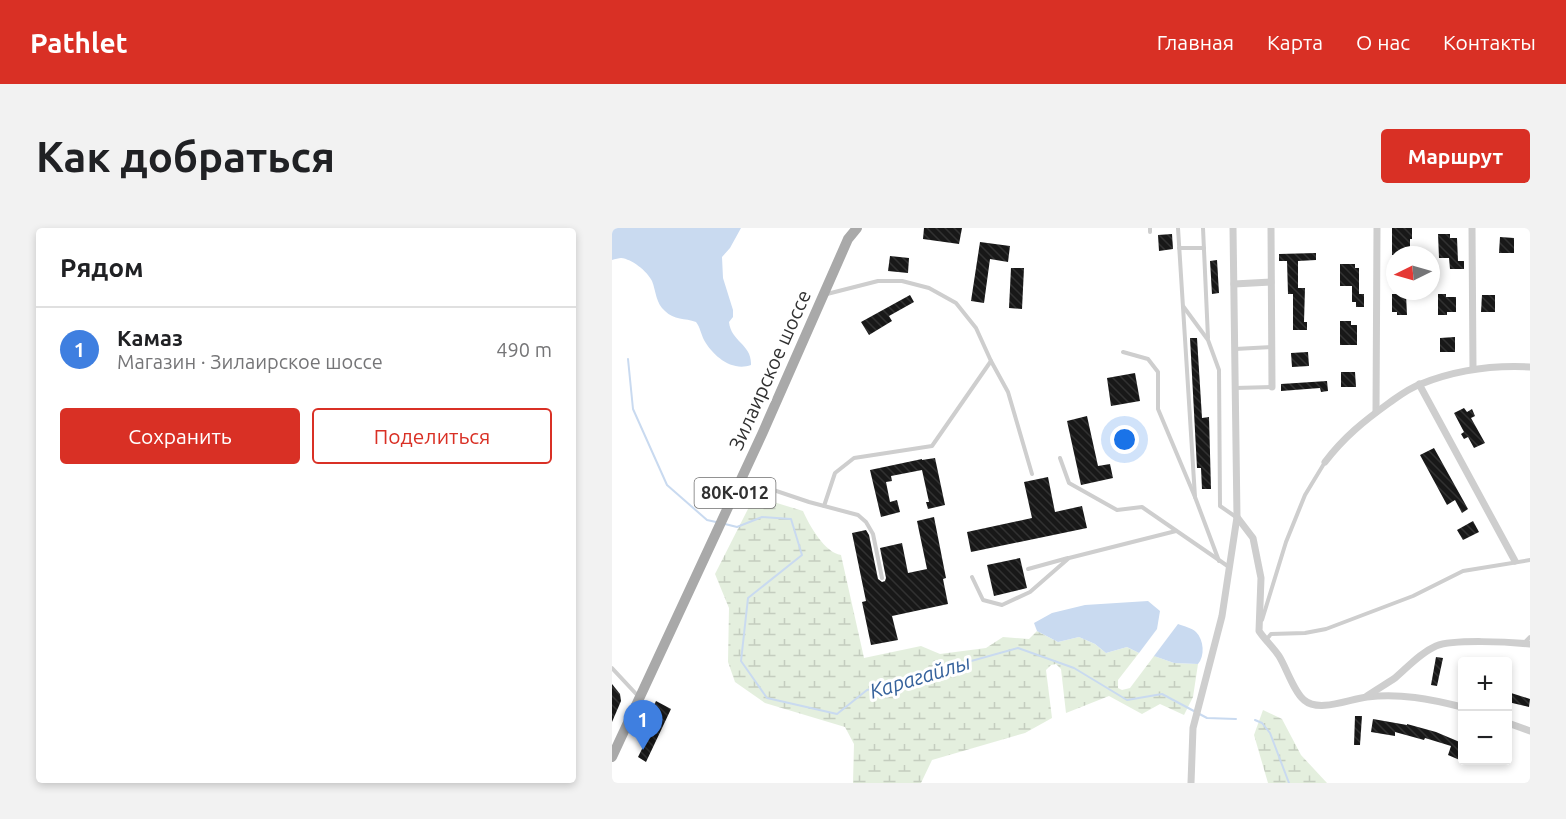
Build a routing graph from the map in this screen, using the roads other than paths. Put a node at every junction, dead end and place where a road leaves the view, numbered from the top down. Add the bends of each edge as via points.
1 (857, 228) edge
2 (1178, 228) edge
3 (1203, 228) edge
4 (1233, 228) edge
5 (1271, 228) edge
6 (1377, 228) edge
7 (1472, 228) edge
8 (1179, 248) junction
9 (1204, 248) junction
10 (1271, 282) junction
11 (1234, 284) junction
12 (823, 295) junction
13 (1183, 306) junction
14 (1208, 340) junction
15 (1272, 347) junction
16 (1235, 349) junction
17 (1123, 352) dead end
18 (991, 361) junction
19 (1530, 367) edge
20 (1473, 369) junction
21 (1419, 384) junction
22 (1272, 387) joint
23 (1235, 388) junction
24 (1376, 412) junction
25 (1060, 458) dead end
26 (1325, 462) joint
27 (1032, 474) dead end
28 (741, 479) junction
29 (1196, 497) junction
30 (824, 506) junction
31 (1237, 517) junction
32 (1176, 531) junction
33 (1069, 558) junction
34 (1530, 560) edge
35 (1219, 561) junction
36 (1515, 561) junction
37 (1229, 567) junction
38 (1028, 569) dead end
39 (972, 577) dead end
40 (882, 578) dead end
41 (1258, 631) junction
42 (1530, 637) edge
43 (1265, 640) junction
44 (1527, 644) edge
45 (612, 668) edge
46 (1365, 697) junction
47 (640, 698) junction
48 (1458, 706) edge
49 (1512, 724) edge
50 (1530, 731) edge
51 (612, 757) edge
52 (1191, 783) edge

1 - 12 main road, Зилаирское шоссе / 80К-012 via 848,239
2 - 8 lane
3 - 9 lane
4 - 11 street
5 - 10 street
6 - 24 street
7 - 20 street
8 - 9 lane
8 - 13 lane
9 - 14 lane
10 - 11 street
10 - 15 street
11 - 16 street
12 - 18 lane via 878,281 902,281 929,288 956,303 976,328
12 - 28 main road, Зилаирское шоссе / 80К-012
13 - 14 lane
13 - 29 lane
14 - 31 lane via 1219,370 1220,506
15 - 16 lane
15 - 22 street
16 - 23 street
17 - 29 lane via 1148,359 1158,372 1158,409
18 - 27 lane via 1008,392
18 - 30 lane via 932,446 854,458 835,473
19 - 20 street
20 - 21 street
21 - 24 street
21 - 36 street
22 - 23 lane
23 - 31 street
24 - 26 street via 1339,444
25 - 32 lane via 1068,483 1117,510 1142,507
26 - 41 lane via 1305,495 1286,542
28 - 30 lane
28 - 47 main road, Зилаирское шоссе / 80К-012
29 - 35 lane
30 - 40 lane via 866,522 873,534
31 - 37 street
31 - 41 street via 1253,538 1261,578
32 - 33 lane
32 - 35 lane
33 - 38 lane
33 - 39 lane via 1030,592 1002,605 983,600
34 - 36 lane
35 - 37 lane
36 - 43 lane via 1463,570 1413,596 1326,629 1271,634
37 - 52 street via 1222,616 1193,728
41 - 43 street
42 - 44 lane
43 - 46 street via 1278,654 1304,700 1316,705
44 - 46 street via 1435,646
45 - 47 lane
46 - 48 street via 1398,695
47 - 51 main road, Зилаирское шоссе / 80К-012
49 - 50 street

